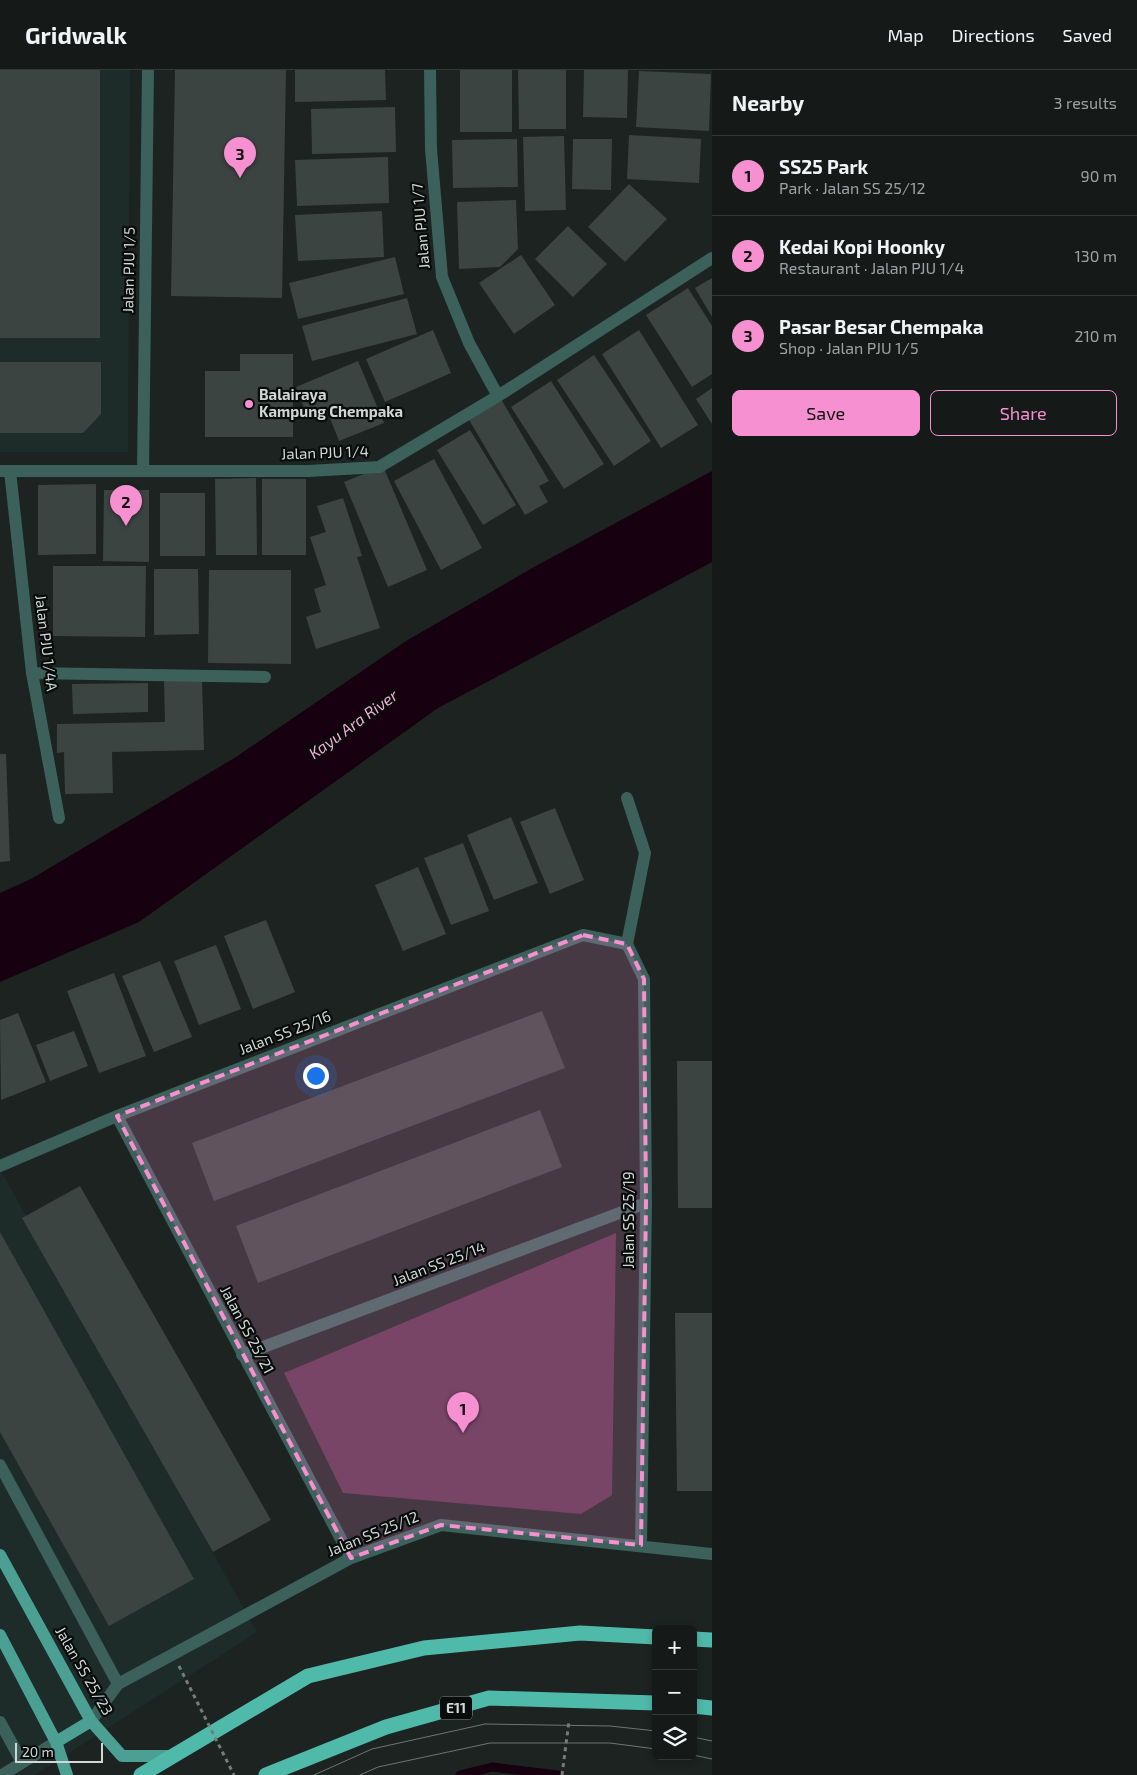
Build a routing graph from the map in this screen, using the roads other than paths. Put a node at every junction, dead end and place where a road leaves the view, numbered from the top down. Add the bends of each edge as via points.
1 (148, 70) edge
2 (430, 70) edge
3 (712, 258) edge
4 (498, 396) junction
5 (5, 471) edge
6 (143, 471) junction
7 (32, 673) junction
8 (265, 677) dead end
9 (627, 798) dead end
10 (59, 818) dead end
11 (627, 944) junction
12 (117, 1116) junction
13 (0, 1166) edge
14 (646, 1203) junction
15 (242, 1356) junction
16 (0, 1464) edge
17 (641, 1545) junction
18 (712, 1554) edge
19 (0, 1555) edge
20 (351, 1558) junction
21 (0, 1635) edge
22 (652, 1637) edge
23 (697, 1639) edge
24 (712, 1640) edge
25 (118, 1684) junction
26 (652, 1703) edge
27 (697, 1706) edge
28 (712, 1708) edge
29 (91, 1721) junction
30 (0, 1722) edge
31 (56, 1742) junction
32 (171, 1756) junction
33 (22, 1762) junction
34 (2, 1775) edge
35 (67, 1775) edge
36 (141, 1775) edge
37 (266, 1775) edge

1 - 6 street, Jalan PJU 1/5
2 - 4 street, Jalan PJU 1/7 via 431,149 442,277 469,343
3 - 4 street, Jalan PJU 1/4
4 - 6 street, Jalan PJU 1/4 via 379,467 308,471
5 - 6 street, Jalan PJU 1/4
5 - 7 street, Jalan PJU 1/4A
7 - 8 street
7 - 10 street, Jalan PJU 1/4A
9 - 11 street via 645,853
11 - 12 street, Jalan SS 25/16 via 583,935
11 - 14 street, Jalan SS 25/19 via 644,979
12 - 13 street, Jalan SS 25/16
12 - 15 street, Jalan SS 25/21
14 - 15 street, Jalan SS 25/14
14 - 17 street, Jalan SS 25/19
15 - 20 street, Jalan SS 25/21
16 - 25 street
17 - 18 street, Jalan SS 25/12
17 - 20 street, Jalan SS 25/12 via 441,1525
19 - 29 main road, Jalan SS 25/23
20 - 25 street, Jalan SS 25/12
21 - 31 main road
22 - 32 highway via 580,1633 424,1648 308,1676
23 - 24 highway
25 - 29 street, Jalan SS 25/12
26 - 37 highway, E11 via 489,1698 386,1727
27 - 28 highway
29 - 31 main road
29 - 32 main road, Jalan SS 25/23 via 122,1756
30 - 33 street
31 - 33 street
31 - 35 main road
32 - 36 highway
33 - 34 street

